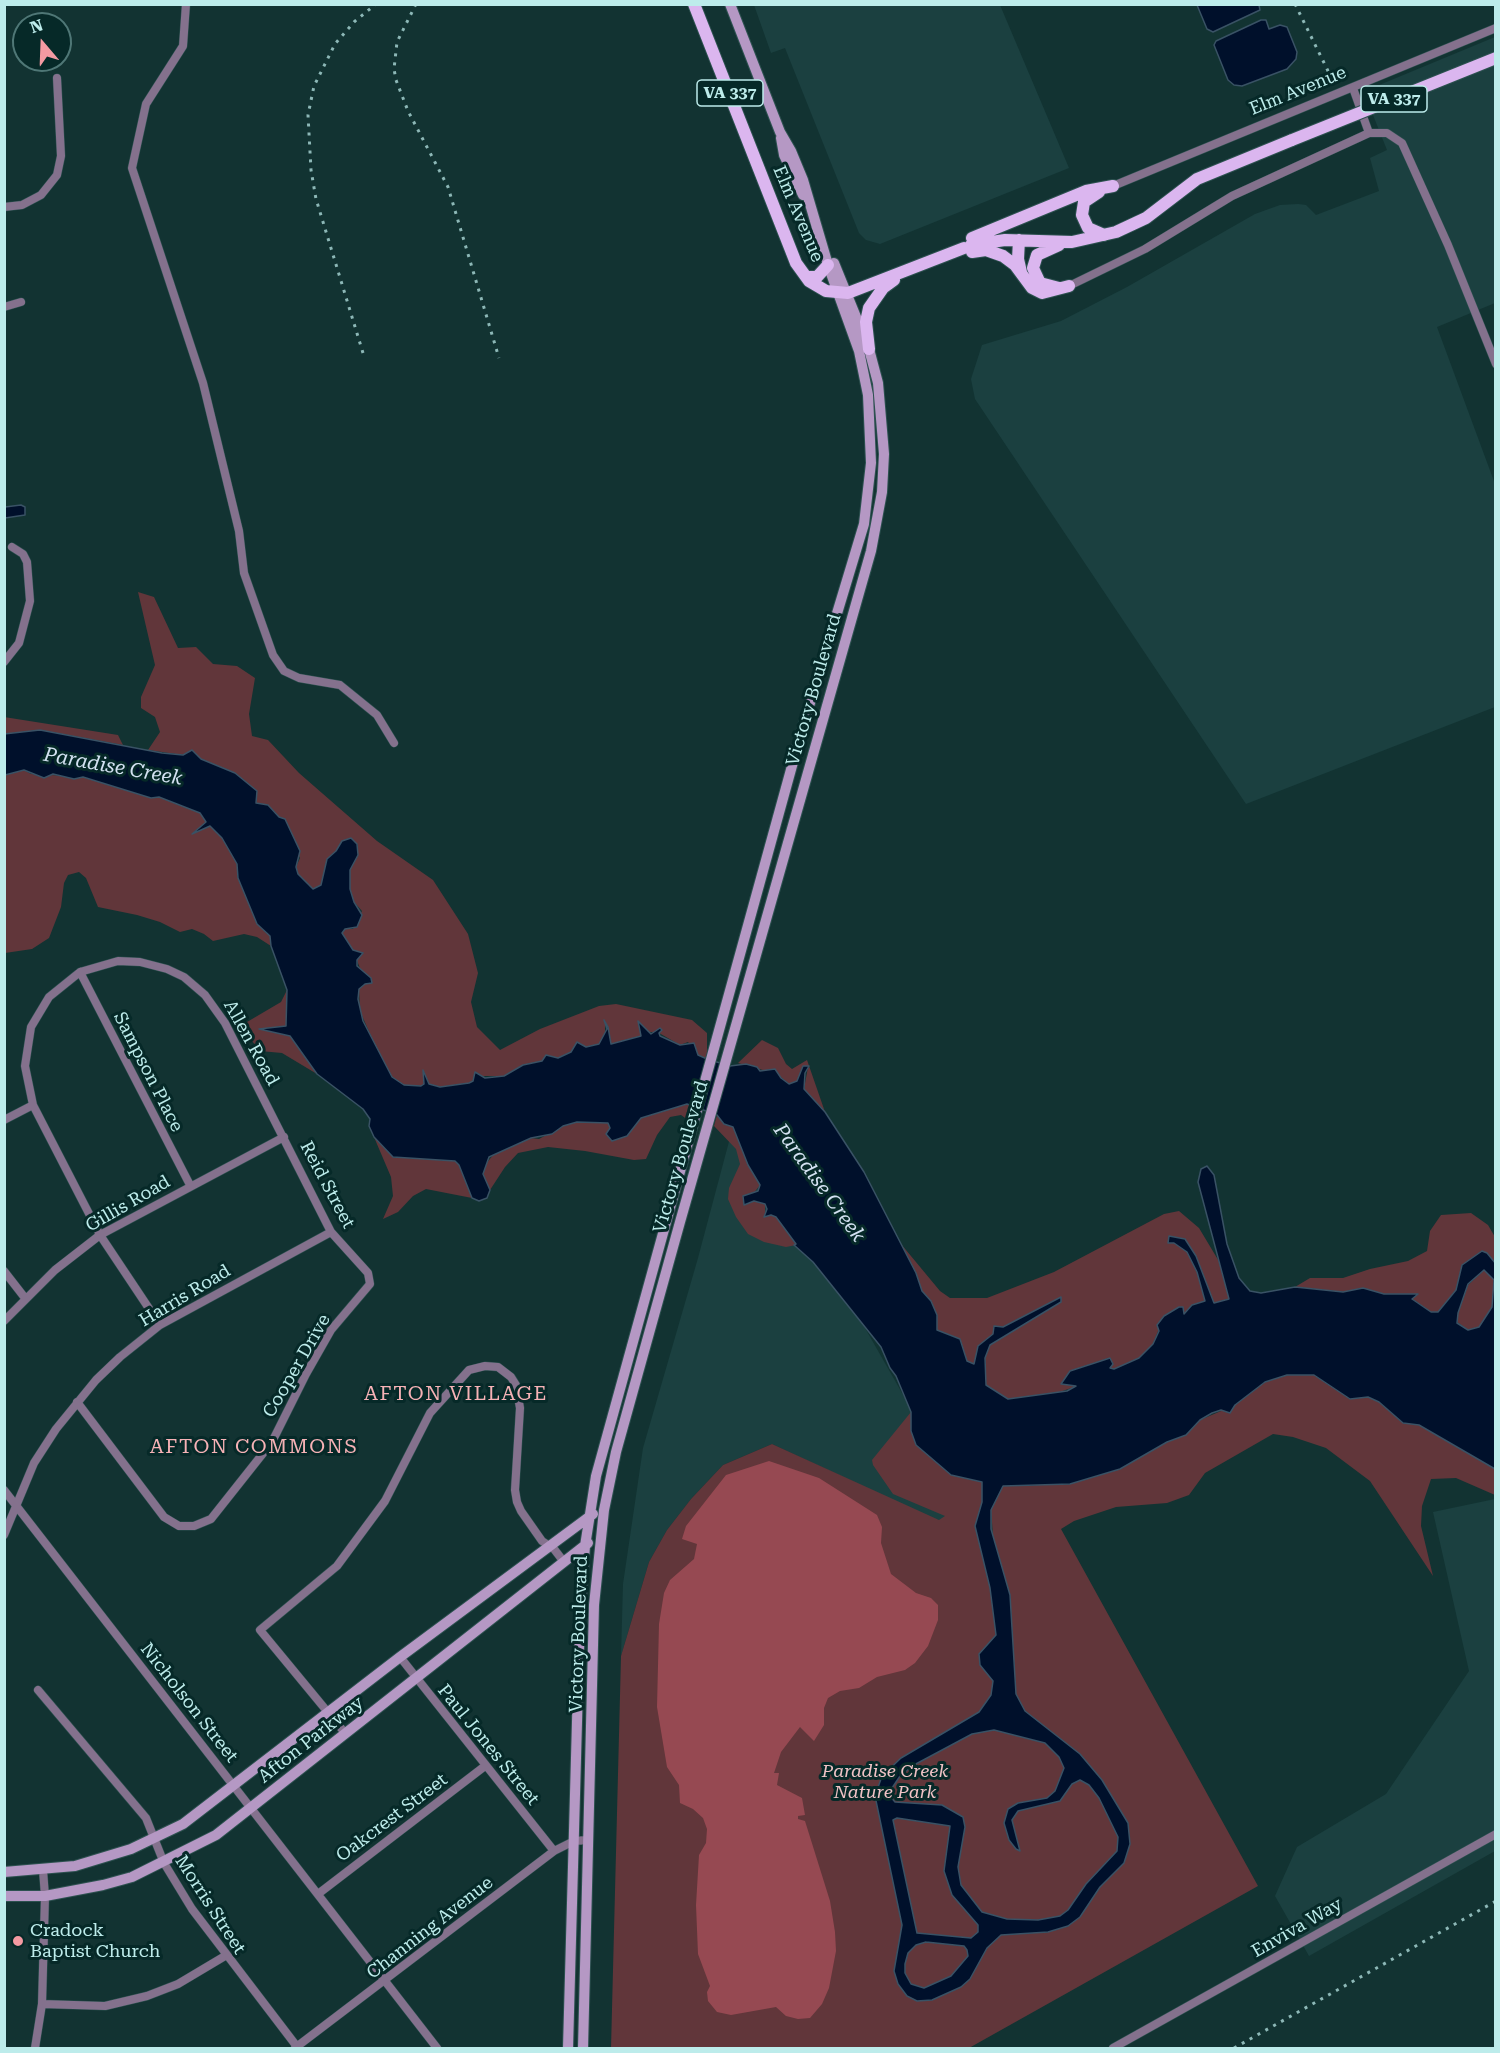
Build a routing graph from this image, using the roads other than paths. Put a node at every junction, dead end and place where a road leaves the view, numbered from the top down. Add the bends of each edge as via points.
1 (186, 4) edge
2 (694, 4) edge
3 (730, 4) edge
4 (1496, 28) edge
5 (1496, 58) edge
6 (57, 78) dead end
7 (1353, 88) junction
8 (1369, 133) junction
9 (1113, 186) junction
10 (4, 207) edge
11 (1112, 233) junction
12 (1019, 240) junction
13 (1072, 242) junction
14 (968, 247) junction
15 (826, 250) junction
16 (926, 263) junction
17 (828, 265) junction
18 (907, 271) junction
19 (1022, 273) junction
20 (806, 277) junction
21 (1070, 286) junction
22 (843, 293) junction
23 (21, 302) dead end
24 (4, 307) edge
25 (869, 349) junction
26 (1496, 364) edge
27 (870, 472) junction
28 (883, 473) junction
29 (12, 547) dead end
30 (4, 662) edge
31 (394, 743) dead end
32 (80, 972) junction
33 (33, 1105) junction
34 (4, 1120) edge
35 (284, 1137) junction
36 (190, 1185) junction
37 (331, 1232) junction
38 (100, 1235) junction
39 (4, 1271) edge
40 (25, 1298) junction
41 (354, 1304) joint
42 (4, 1321) edge
43 (160, 1325) junction
44 (77, 1402) junction
45 (4, 1490) edge
46 (16, 1505) junction
47 (604, 1509) junction
48 (590, 1515) junction
49 (601, 1530) junction
50 (4, 1535) edge
51 (547, 1546) junction
52 (585, 1546) junction
53 (564, 1562) junction
54 (400, 1657) junction
55 (416, 1678) junction
56 (38, 1690) dead end
57 (329, 1713) junction
58 (345, 1733) junction
59 (485, 1766) junction
60 (235, 1787) junction
61 (251, 1808) junction
62 (1496, 1834) edge
63 (155, 1839) junction
64 (588, 1840) junction
65 (574, 1841) junction
66 (554, 1851) junction
67 (164, 1863) junction
68 (42, 1870) junction
69 (4, 1872) edge
70 (318, 1894) junction
71 (4, 1896) edge
72 (45, 1896) junction
73 (225, 1956) junction
74 (385, 1982) junction
75 (42, 2004) junction
76 (296, 2048) edge
77 (35, 2049) edge
78 (437, 2049) edge
79 (568, 2049) edge
80 (583, 2049) edge
81 (1113, 2049) edge

1 - 31 street via 183,46 146,104 132,168 203,383 239,531 244,573 273,655 284,670 299,678 340,685 377,715
2 - 20 main road, Elm Avenue / VA 337 via 796,263
3 - 15 main road via 803,180
4 - 7 street, Elm Avenue
5 - 11 main road, VA 337, bridge via 1197,179 1146,218
6 - 10 street via 61,156 57,175 41,195 22,205
7 - 8 street
7 - 9 street, Elm Avenue
8 - 21 street via 1232,196 1145,249
8 - 26 street via 1387,134 1402,143
9 - 11 main road via 1087,199 1082,210 1088,228 1096,234
9 - 14 main road via 1086,191
11 - 13 main road, VA 337
12 - 13 main road, VA 337
12 - 14 main road, VA 337 via 993,240
12 - 19 main road
13 - 21 main road via 1042,251 1033,268 1037,280 1045,285
14 - 16 main road
14 - 16 main road
14 - 19 main road via 997,253
15 - 17 main road
15 - 22 main road
16 - 18 main road
17 - 20 main road via 820,275
17 - 22 main road
18 - 22 main road
18 - 25 main road via 883,288 871,303 866,322
19 - 21 main road via 1032,288 1042,293
20 - 22 main road, Elm Avenue / VA 337 via 820,289
22 - 25 main road, Victory Boulevard
22 - 27 main road, Victory Boulevard via 866,379
23 - 24 street
25 - 28 main road, Victory Boulevard via 880,398
27 - 28 main road
27 - 48 main road, Victory Boulevard via 864,524 803,726 604,1442
28 - 47 main road, Victory Boulevard via 871,551 619,1441
29 - 30 street via 27,562 30,601 19,643
32 - 33 street, Allen Road via 49,997 31,1027 25,1066
32 - 35 street, Allen Road via 118,961 140,962 167,969 194,984 225,1023
32 - 36 street, Sampson Place
33 - 34 street
33 - 38 street, Allen Road
35 - 36 street, Gillis Road
35 - 37 street, Reid Street
36 - 38 street, Gillis Road
37 - 41 street, Reid Street via 368,1273 370,1284
37 - 43 street, Harris Road
38 - 40 street, Gillis Road
38 - 43 street, Allen Road
39 - 40 street
40 - 42 street, Gillis Road
41 - 44 street, Cooper Drive via 331,1330 272,1442 211,1518 194,1526 179,1526 164,1517
43 - 44 street, Harris Road via 120,1357
44 - 46 street, Harris Road via 34,1463
45 - 46 street, Nicholson Street
46 - 50 street, Harris Road
46 - 60 street, Nicholson Street
47 - 48 main road, Afton Parkway
47 - 49 main road, Victory Boulevard
48 - 51 main road, Afton Parkway
48 - 52 main road, Victory Boulevard
49 - 52 main road, Afton Parkway
49 - 64 main road, Victory Boulevard via 594,1605
51 - 53 street
51 - 54 main road, Afton Parkway
51 - 57 street via 521,1511 515,1490 520,1408 516,1386 498,1367 469,1370 430,1413 386,1501 337,1566 260,1630
52 - 53 main road, Afton Parkway
52 - 65 main road, Victory Boulevard
53 - 55 main road, Afton Parkway
54 - 55 street, Paul Jones Street
54 - 57 main road, Afton Parkway
55 - 58 main road, Afton Parkway
55 - 59 street, Paul Jones Street
56 - 63 street, Morris Street via 146,1818
57 - 58 street
57 - 60 main road, Afton Parkway
58 - 61 main road, Afton Parkway
59 - 66 street, Paul Jones Street
59 - 70 street, Oakcrest Street
60 - 61 street, Nicholson Street
60 - 63 main road, Afton Parkway
61 - 67 main road, Afton Parkway via 216,1835
61 - 70 street, Nicholson Street
62 - 81 street, Enviva Way
63 - 67 street, Morris Street
63 - 68 main road, Afton Parkway via 108,1857
64 - 65 street, Channing Avenue
64 - 80 main road, Victory Boulevard
65 - 66 street, Channing Avenue
65 - 79 main road, Victory Boulevard
66 - 74 street, Channing Avenue
67 - 72 main road, Afton Parkway via 103,1886
67 - 73 street, Morris Street
68 - 69 main road, Afton Parkway
68 - 72 street
70 - 74 street, Nicholson Street
71 - 72 main road, Afton Parkway
72 - 75 street
73 - 75 street via 178,1984 147,1996 105,2006
73 - 76 street, Morris Street
74 - 76 street, Channing Avenue
74 - 78 street, Nicholson Street
75 - 77 street

